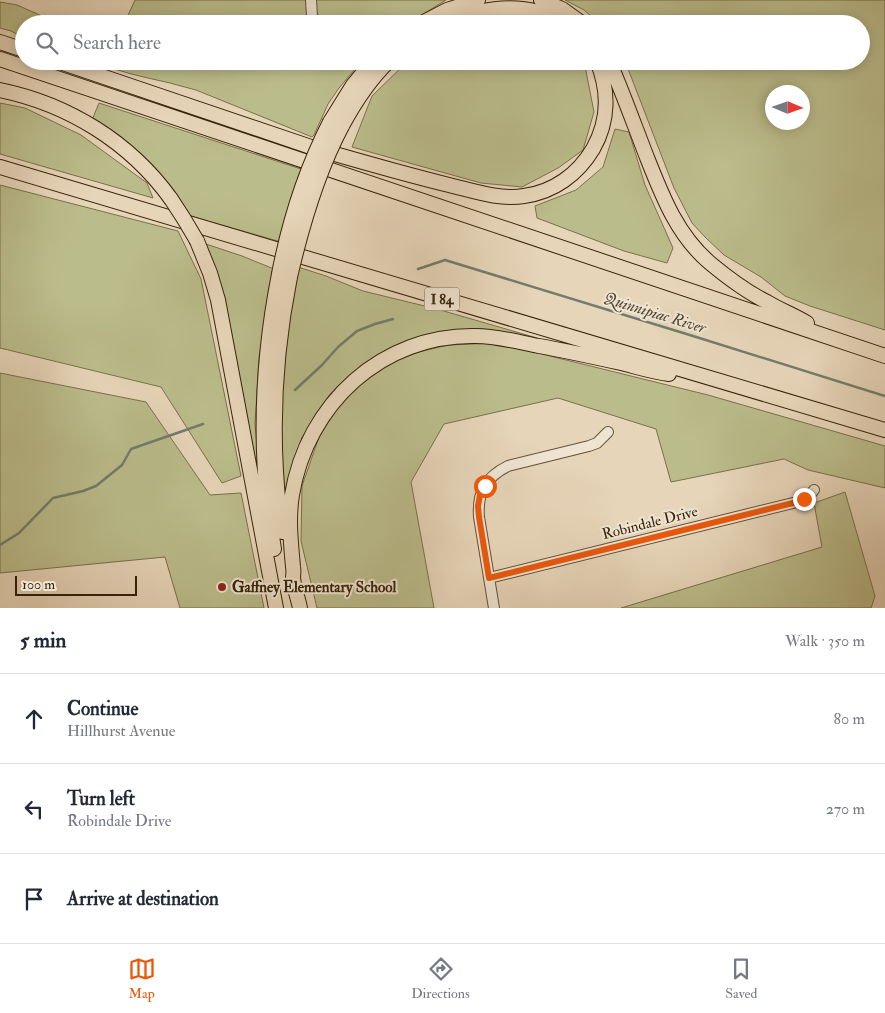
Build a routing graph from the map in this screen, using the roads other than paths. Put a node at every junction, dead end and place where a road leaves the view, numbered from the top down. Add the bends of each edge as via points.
1 (311, 0) edge
2 (478, 0) edge
3 (541, 0) edge
4 (312, 15) edge
5 (437, 15) edge
6 (468, 15) edge
7 (549, 15) edge
8 (570, 15) edge
9 (0, 42) edge
10 (15, 47) edge
11 (0, 59) edge
12 (15, 64) edge
13 (33, 70) edge
14 (84, 70) edge
15 (366, 70) edge
16 (381, 70) edge
17 (599, 70) edge
18 (612, 70) edge
19 (0, 90) edge
20 (336, 124) junction
21 (0, 167) edge
22 (0, 173) edge
23 (34, 177) junction
24 (285, 276) junction
25 (829, 337) junction
26 (885, 356) edge
27 (697, 374) junction
28 (885, 430) edge
29 (608, 432) dead end
30 (814, 490) dead end
31 (489, 578) junction
32 (294, 579) junction
33 (276, 608) edge
34 (284, 608) edge
35 (300, 608) edge
36 (494, 608) edge

1 - 4 street
2 - 5 highway
3 - 8 highway
6 - 7 highway via 509,7
9 - 10 highway
11 - 12 highway
13 - 25 highway
14 - 17 highway via 342,156 494,196 511,197 533,194 560,184 578,169 593,149 606,111 604,83
15 - 20 highway via 353,85
16 - 20 highway
18 - 25 highway via 664,200 690,243 738,285
19 - 33 highway, bridge via 51,105 101,131 156,180 184,218 210,273 220,310
20 - 24 highway, bridge via 314,159 301,194 289,232
21 - 23 highway, I 84
22 - 23 highway
23 - 27 highway, I 84
24 - 32 highway via 274,424 280,516 288,565
24 - 34 highway via 269,330 263,439 268,510
25 - 26 highway
27 - 28 highway, I 84
27 - 32 highway via 659,373 487,337 443,339 393,355 364,372 342,391 309,440 295,479 290,511
29 - 31 street via 597,443 513,464 491,478 480,495 478,506
30 - 31 street, Robindale Drive via 797,502
31 - 36 street
32 - 35 highway

